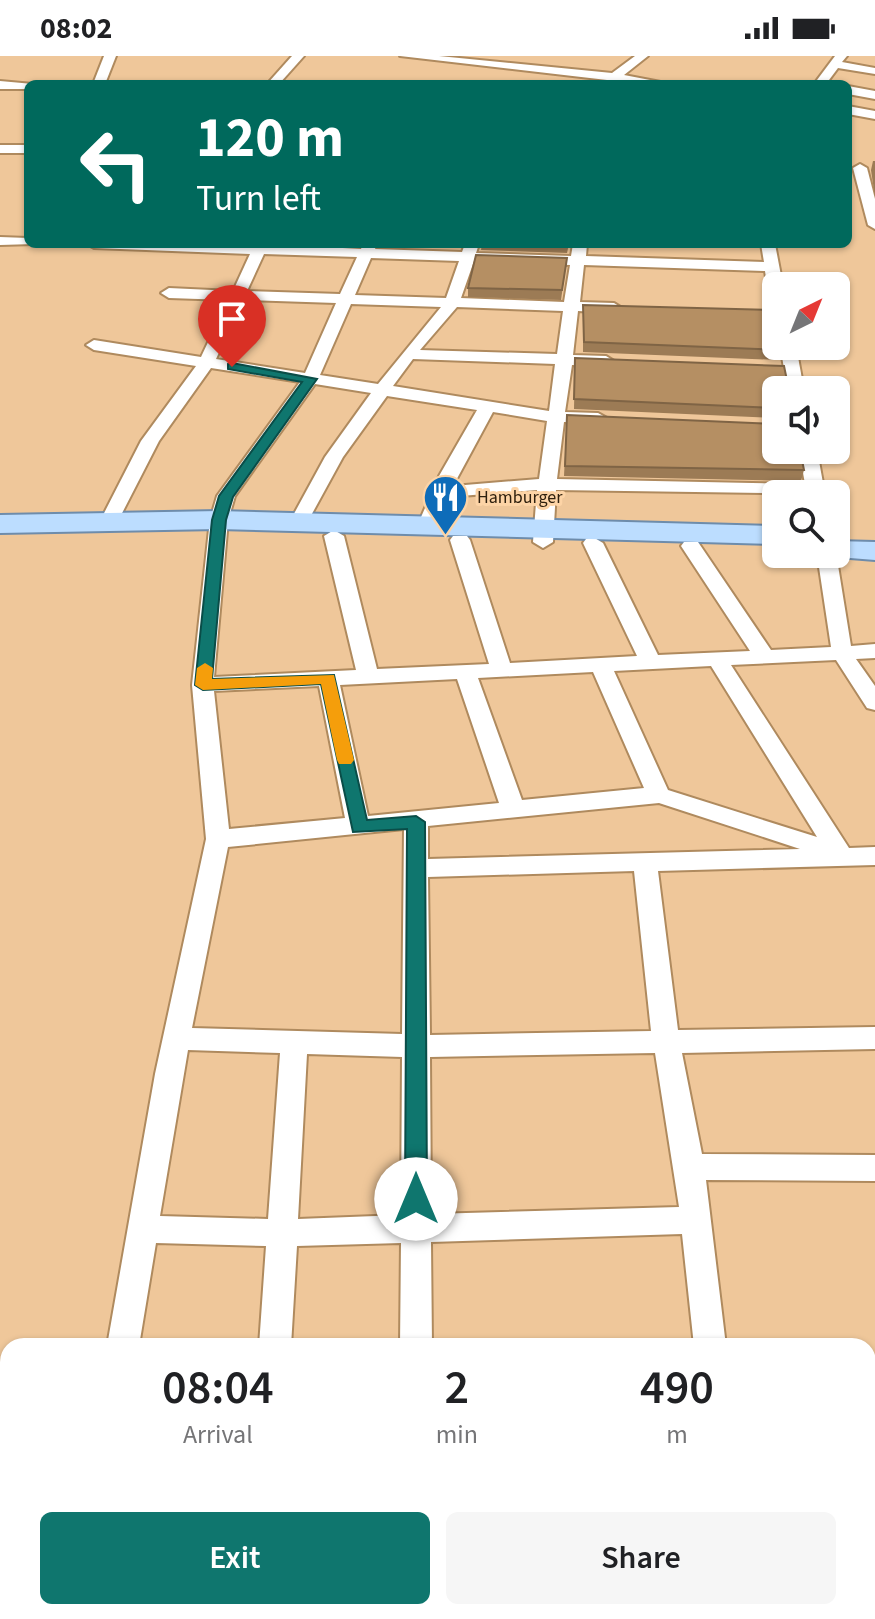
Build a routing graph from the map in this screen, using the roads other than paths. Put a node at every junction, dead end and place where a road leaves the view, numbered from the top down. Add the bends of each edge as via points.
1 (110, 56) edge
2 (298, 56) edge
3 (406, 56) edge
4 (560, 56) edge
5 (642, 56) edge
6 (838, 60) edge
7 (875, 71) edge
8 (576, 73) junction
9 (101, 80) edge
10 (277, 80) edge
11 (611, 80) edge
12 (823, 80) edge
13 (0, 85) edge
14 (24, 85) edge
15 (852, 91) edge
16 (875, 95) edge
17 (852, 111) edge
18 (875, 115) edge
19 (0, 149) edge
20 (24, 149) edge
21 (861, 168) edge
22 (875, 225) edge
23 (0, 241) edge
24 (24, 242) edge
25 (260, 248) edge
26 (314, 248) edge
27 (579, 248) edge
28 (768, 248) edge
29 (367, 249) edge
30 (470, 251) edge
31 (576, 263) junction
32 (770, 267) junction
33 (771, 272) edge
34 (169, 293) dead end
35 (239, 296) junction
36 (344, 302) junction
37 (452, 304) junction
38 (573, 307) junction
39 (635, 309) edge
40 (94, 345) dead end
41 (408, 354) junction
42 (565, 360) junction
43 (625, 362) edge
44 (206, 363) junction
45 (310, 379) junction
46 (384, 390) junction
47 (488, 406) junction
48 (557, 417) junction
49 (619, 419) edge
50 (547, 484) junction
51 (762, 490) edge
52 (441, 492) junction
53 (109, 521) junction
54 (299, 521) junction
55 (0, 524) edge
56 (427, 524) junction
57 (218, 527) junction
58 (543, 535) junction
59 (762, 535) edge
60 (334, 536) junction
61 (850, 537) edge
62 (875, 537) edge
63 (0, 539) edge
64 (460, 540) junction
65 (593, 543) junction
66 (691, 546) junction
67 (762, 549) edge
68 (850, 550) edge
69 (875, 551) edge
70 (829, 568) edge
71 (875, 651) edge
72 (842, 653) junction
73 (765, 657) junction
74 (717, 659) junction
75 (651, 663) junction
76 (601, 666) junction
77 (502, 671) junction
78 (465, 672) junction
79 (368, 677) junction
80 (328, 679) junction
81 (203, 685) junction
82 (875, 703) edge
83 (659, 795) junction
84 (514, 811) junction
85 (416, 822) junction
86 (359, 827) junction
87 (218, 839) junction
88 (875, 856) edge
89 (842, 857) junction
90 (645, 863) junction
91 (416, 868) junction
92 (875, 1038) edge
93 (177, 1039) junction
94 (666, 1041) junction
95 (294, 1042) junction
96 (417, 1046) junction
97 (690, 1167) junction
98 (875, 1168) edge
99 (696, 1220) junction
100 (143, 1229) junction
101 (416, 1230) junction
102 (282, 1233) junction
103 (124, 1338) edge
104 (275, 1338) edge
105 (416, 1338) edge
106 (709, 1338) edge

1 - 9 street
2 - 10 street
3 - 8 street via 515,74
4 - 8 street
5 - 11 street
6 - 7 street
6 - 12 street
8 - 11 street
13 - 14 street
15 - 16 street
17 - 18 street
19 - 20 street
21 - 22 street
23 - 24 street
25 - 35 street
26 - 29 street
27 - 31 street
28 - 32 street
29 - 30 street
29 - 36 street
30 - 31 street
30 - 37 street
31 - 32 street
31 - 38 street
32 - 33 street
34 - 35 street
35 - 36 street
35 - 44 street
36 - 37 street
36 - 45 street
37 - 38 street
37 - 41 street
38 - 39 street
38 - 42 street
40 - 44 street
41 - 42 street
41 - 46 street
42 - 43 street
42 - 48 street
44 - 45 street
44 - 53 street via 150,441
45 - 46 street
45 - 57 street via 226,496
46 - 47 street
46 - 54 street via 334,457
47 - 48 street
47 - 52 street
48 - 49 street
48 - 50 street
50 - 51 street
50 - 52 street
50 - 58 street
52 - 56 street
53 - 55 main road
53 - 57 main road
54 - 56 main road
54 - 57 main road
56 - 58 main road
57 - 60 main road
57 - 63 main road
57 - 81 street
58 - 59 main road
58 - 64 main road
58 - 65 main road
60 - 64 main road
60 - 79 street
61 - 62 main road
64 - 77 street
65 - 66 main road
65 - 75 street
66 - 67 main road
66 - 73 street
68 - 69 main road
70 - 72 street
71 - 72 street
72 - 73 street
72 - 82 street
73 - 74 street
74 - 75 street
74 - 89 street
75 - 76 street
76 - 77 street
76 - 83 street
77 - 78 street
78 - 79 street
78 - 84 street
79 - 80 street
80 - 81 street
80 - 86 street
81 - 87 street
83 - 84 street
83 - 89 street via 783,832
84 - 85 street
85 - 86 street
85 - 91 street
86 - 87 street
87 - 93 street
88 - 89 street
89 - 90 street
90 - 91 street
90 - 94 street
91 - 96 street
92 - 94 street
93 - 95 street
93 - 100 street
94 - 96 street
94 - 97 street
95 - 96 street
95 - 102 street
96 - 101 street
97 - 98 street
97 - 99 street
99 - 101 street
99 - 106 street
100 - 102 street
100 - 103 street
101 - 102 street
101 - 105 street
102 - 104 street

